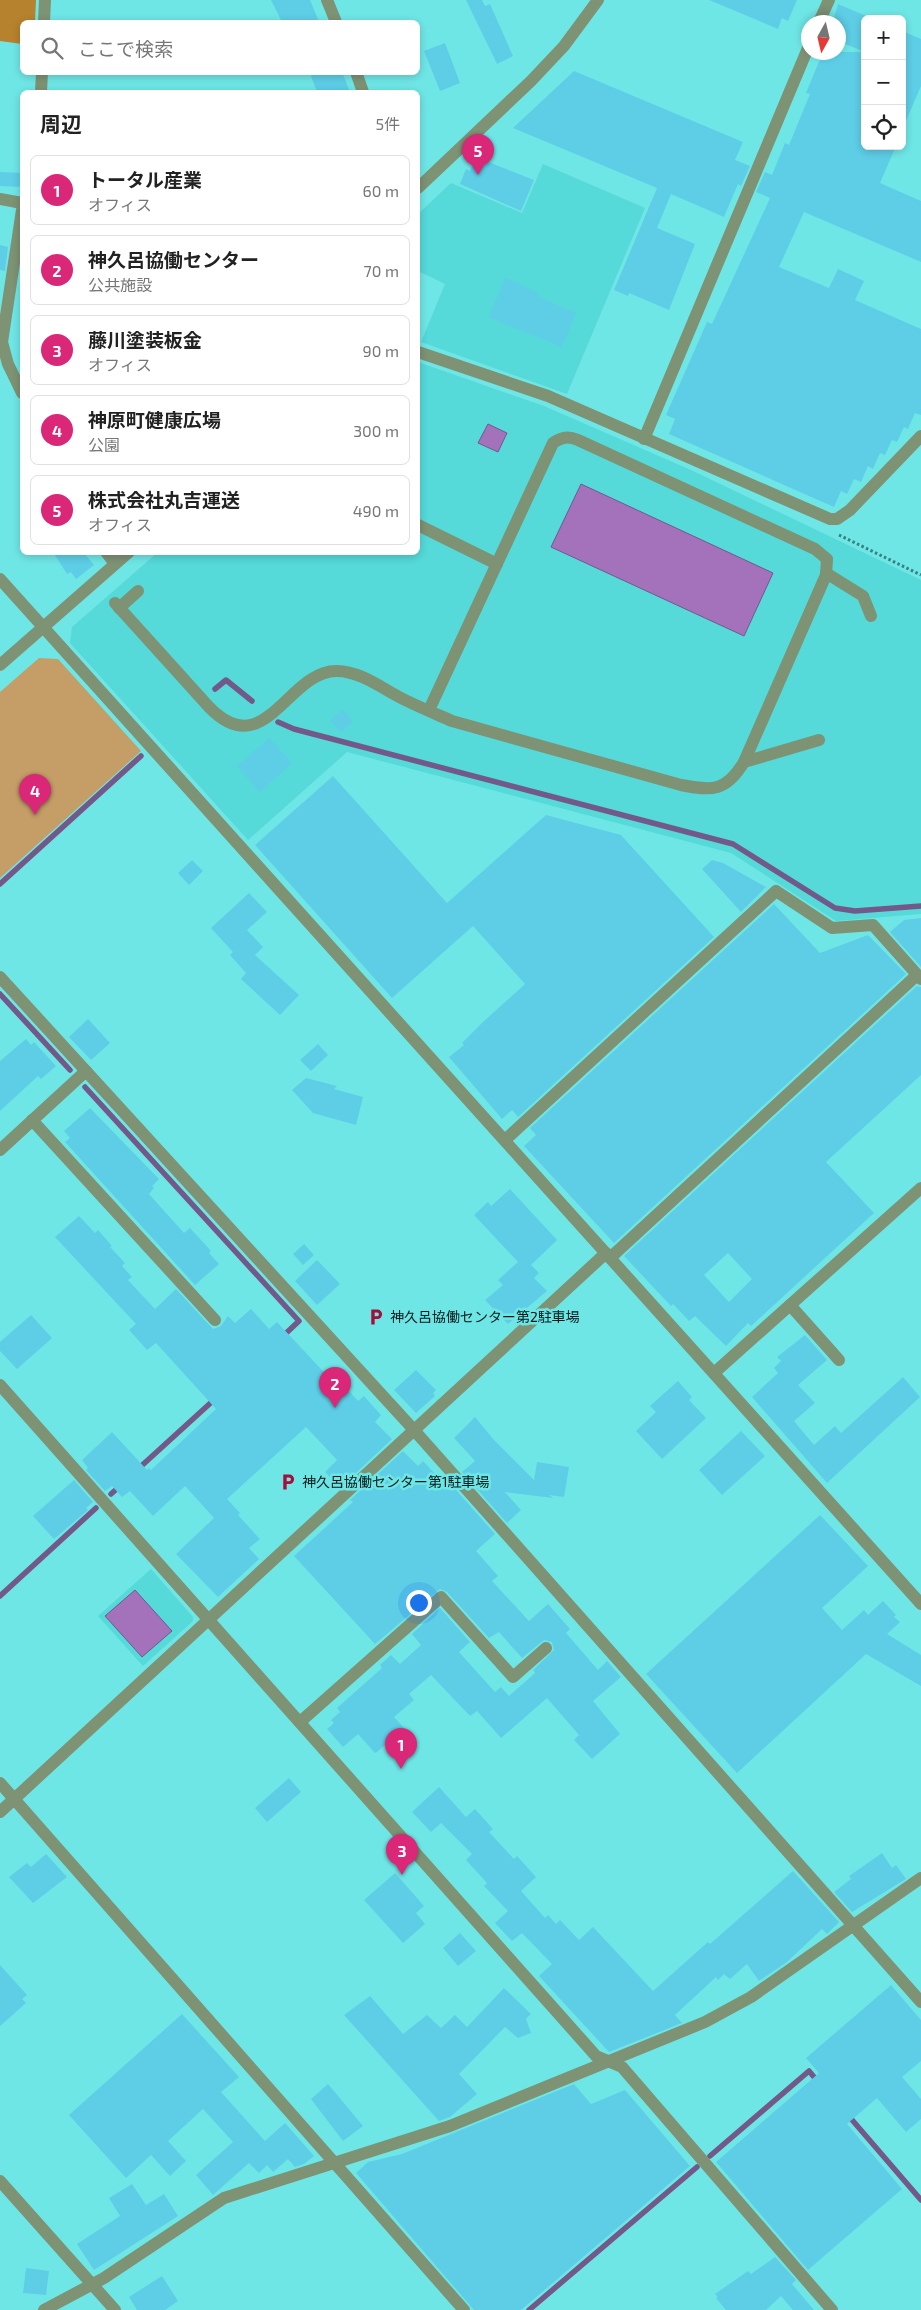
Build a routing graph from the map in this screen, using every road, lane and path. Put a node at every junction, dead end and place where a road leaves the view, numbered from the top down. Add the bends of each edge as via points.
1 (45, 0) edge
2 (327, 0) edge
3 (598, 0) edge
4 (829, 0) edge
5 (822, 15) edge
6 (44, 20) edge
7 (335, 20) edge
8 (803, 60) edge
9 (42, 75) edge
10 (357, 75) edge
11 (41, 90) edge
12 (363, 90) edge
13 (420, 186) edge
14 (0, 199) edge
15 (20, 203) edge
16 (20, 223) edge
17 (420, 353) edge
18 (20, 389) edge
19 (921, 436) edge
20 (644, 439) junction
21 (830, 519) junction
22 (420, 526) edge
23 (108, 555) edge
24 (126, 555) edge
25 (115, 564) junction
26 (497, 564) junction
27 (826, 573) junction
28 (921, 575) edge
29 (0, 579) edge
30 (138, 591) dead end
31 (871, 616) dead end
32 (43, 627) junction
33 (0, 665) edge
34 (429, 710) junction
35 (819, 740) dead end
36 (744, 762) junction
37 (0, 977) edge
38 (919, 977) edge
39 (86, 1071) junction
40 (32, 1120) junction
41 (505, 1140) junction
42 (0, 1150) edge
43 (921, 1188) edge
44 (608, 1256) junction
45 (790, 1305) junction
46 (215, 1320) dead end
47 (839, 1360) dead end
48 (714, 1373) junction
49 (0, 1385) edge
50 (414, 1430) junction
51 (921, 1604) edge
52 (209, 1620) junction
53 (546, 1648) dead end
54 (300, 1722) junction
55 (0, 1783) edge
56 (14, 1799) junction
57 (0, 1812) edge
58 (921, 1878) edge
59 (854, 1924) junction
60 (921, 2002) edge
61 (609, 2062) junction
62 (336, 2162) junction
63 (0, 2181) edge
64 (92, 2283) junction
65 (44, 2310) edge
66 (115, 2310) edge
67 (464, 2310) edge
68 (832, 2310) edge

1 - 6 street
2 - 7 street
3 - 13 street via 564,46 531,82
4 - 5 street
8 - 20 street
9 - 11 street
10 - 12 street
14 - 15 street
16 - 18 street via 2,342
17 - 20 street via 548,396
19 - 21 street via 850,510 837,519
20 - 21 street
21 - 28 path via 832,528 839,535
22 - 26 street
23 - 25 street
24 - 25 street
25 - 32 street
26 - 27 street via 553,443 570,436 815,549 827,559
26 - 34 street
27 - 31 street via 863,596
27 - 36 street
29 - 32 street
30 - 34 street via 117,605 209,707 230,723 255,724 267,718 314,677 336,671 359,676
32 - 33 street
32 - 41 street
34 - 36 street via 452,721 695,788 713,788 730,782
35 - 36 street
37 - 39 street
38 - 41 street via 873,925 832,928 776,891
38 - 44 street
39 - 40 street
39 - 50 street
40 - 42 street
40 - 46 street
41 - 44 street
43 - 45 street
44 - 48 street
44 - 50 street
45 - 47 street
45 - 48 street
48 - 51 street
49 - 52 street
50 - 52 street
50 - 59 street
52 - 54 street
52 - 56 street
53 - 54 street via 513,1678 441,1597
54 - 61 street via 596,2056
55 - 56 street
56 - 57 street
56 - 62 street
58 - 59 street
59 - 60 street
59 - 61 street via 729,2011
61 - 62 street via 450,2126
61 - 68 street via 622,2067
62 - 64 street via 224,2198
62 - 67 street
63 - 64 street
64 - 65 street
64 - 66 street

